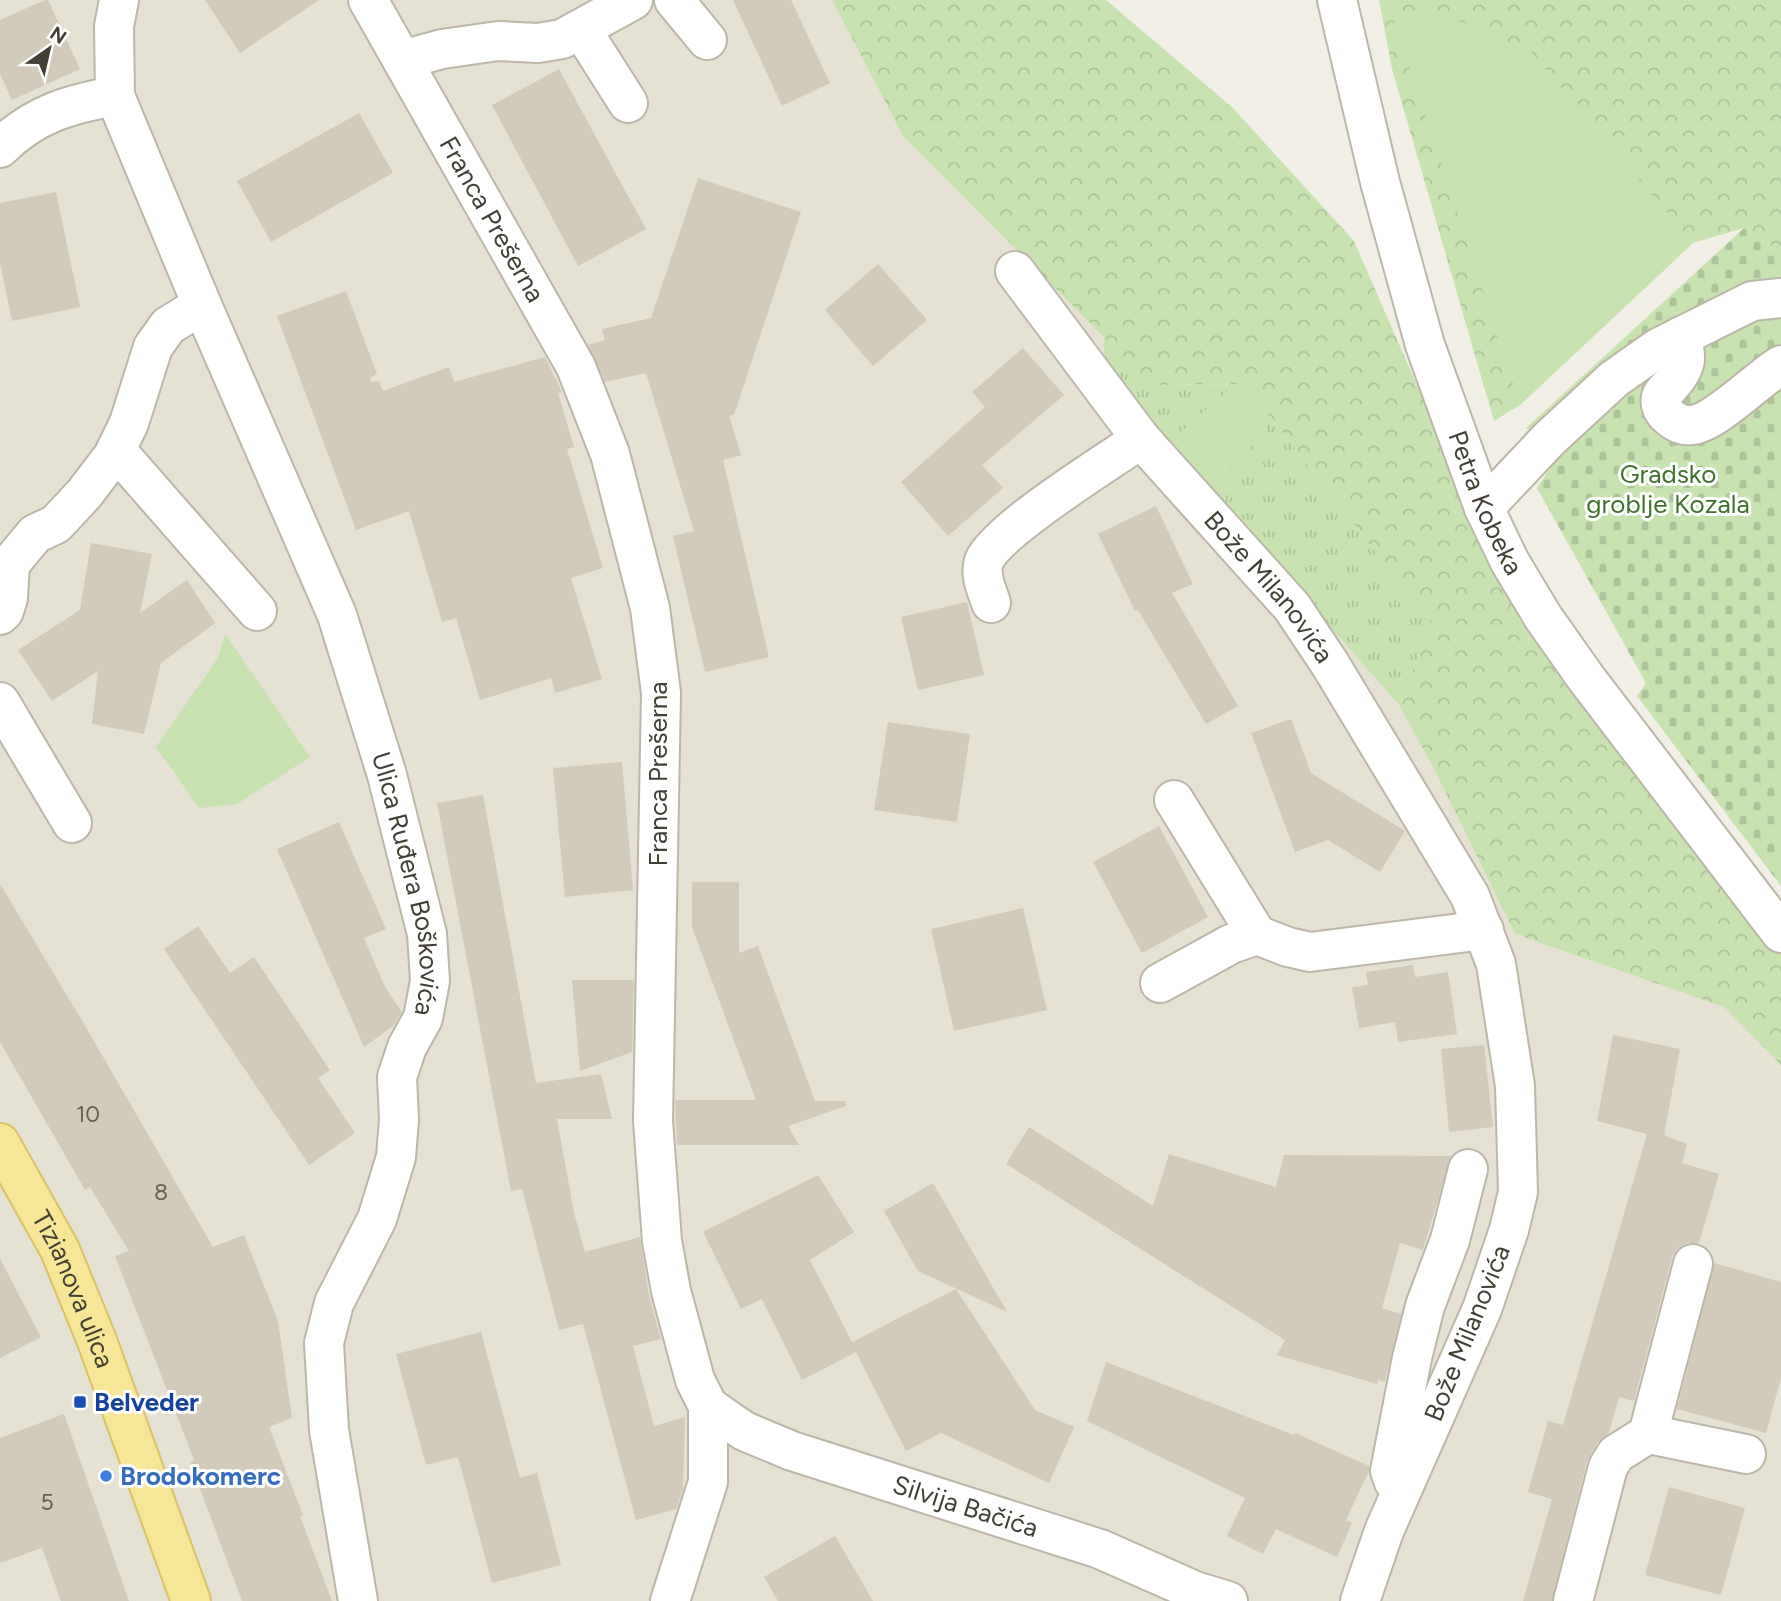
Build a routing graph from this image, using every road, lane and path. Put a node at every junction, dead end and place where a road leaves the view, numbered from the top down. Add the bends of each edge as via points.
1 (119, 0) edge
2 (368, 0) edge
3 (633, 0) edge
4 (674, 0) edge
5 (1338, 0) edge
6 (581, 29) junction
7 (707, 40) dead end
8 (402, 60) junction
9 (115, 96) junction
10 (628, 103) dead end
11 (0, 148) edge
12 (1014, 271) dead end
13 (1781, 298) edge
14 (202, 304) junction
15 (1681, 336) junction
16 (1781, 365) edge
17 (1141, 439) junction
18 (116, 450) junction
19 (1484, 508) junction
20 (991, 603) dead end
21 (257, 611) dead end
22 (0, 615) edge
23 (0, 702) edge
24 (1174, 800) dead end
25 (72, 823) dead end
26 (1484, 930) junction
27 (1781, 933) edge
28 (1257, 935) junction
29 (1160, 983) dead end
30 (0, 1143) edge
31 (1468, 1169) dead end
32 (1693, 1264) dead end
33 (708, 1406) junction
34 (1648, 1433) junction
35 (1746, 1454) dead end
36 (1399, 1496) junction
37 (191, 1601) edge
38 (358, 1601) edge
39 (670, 1601) edge
40 (1228, 1601) edge
41 (1360, 1601) edge
42 (1573, 1601) edge

1 - 9 street, Ulica Ruđera Boškovića via 114,26
2 - 8 street, Franca Prešerna
3 - 6 street
4 - 7 street
5 - 19 street, Petra Kobeka via 1380,182 1425,345
6 - 8 street via 562,39 442,48
6 - 10 street
8 - 33 street, Franca Prešerna via 576,367 610,454 650,608 661,693 653,1121 662,1241 671,1291 695,1380
9 - 11 street via 74,103 36,119
9 - 14 street, Ulica Ruđera Boškovića
12 - 17 street, Bože Milanovića
13 - 15 street via 1752,301
14 - 18 street via 168,326 153,346 130,422
14 - 38 street, Ulica Ruđera Boškovića via 337,615 387,775 427,934 430,981 423,1018 397,1077 396,1157 377,1219 334,1304 324,1343 329,1430
15 - 16 street via 1685,361 1660,402 1665,414 1679,425 1708,420
15 - 19 street via 1614,379
17 - 20 street via 1012,529 993,548 982,575
17 - 26 street, Bože Milanovića via 1292,607 1463,884
18 - 21 street
18 - 22 street via 84,494 56,524 35,534 10,564 8,598
19 - 27 street, Petra Kobeka via 1510,562 1572,658
23 - 25 street
24 - 28 street
26 - 28 street via 1310,952
26 - 36 street, Bože Milanovića via 1496,964 1513,1074 1518,1192 1482,1310
28 - 29 street
30 - 37 main road, Tizianova ulica via 60,1250
31 - 36 street via 1412,1358 1390,1471
32 - 34 street
33 - 39 street, Franca Prešerna via 708,1482
33 - 40 street, Silvija Bačića via 744,1431 792,1451 1100,1549
34 - 35 street
34 - 42 street via 1616,1454 1608,1467
36 - 41 street, Bože Milanovića

